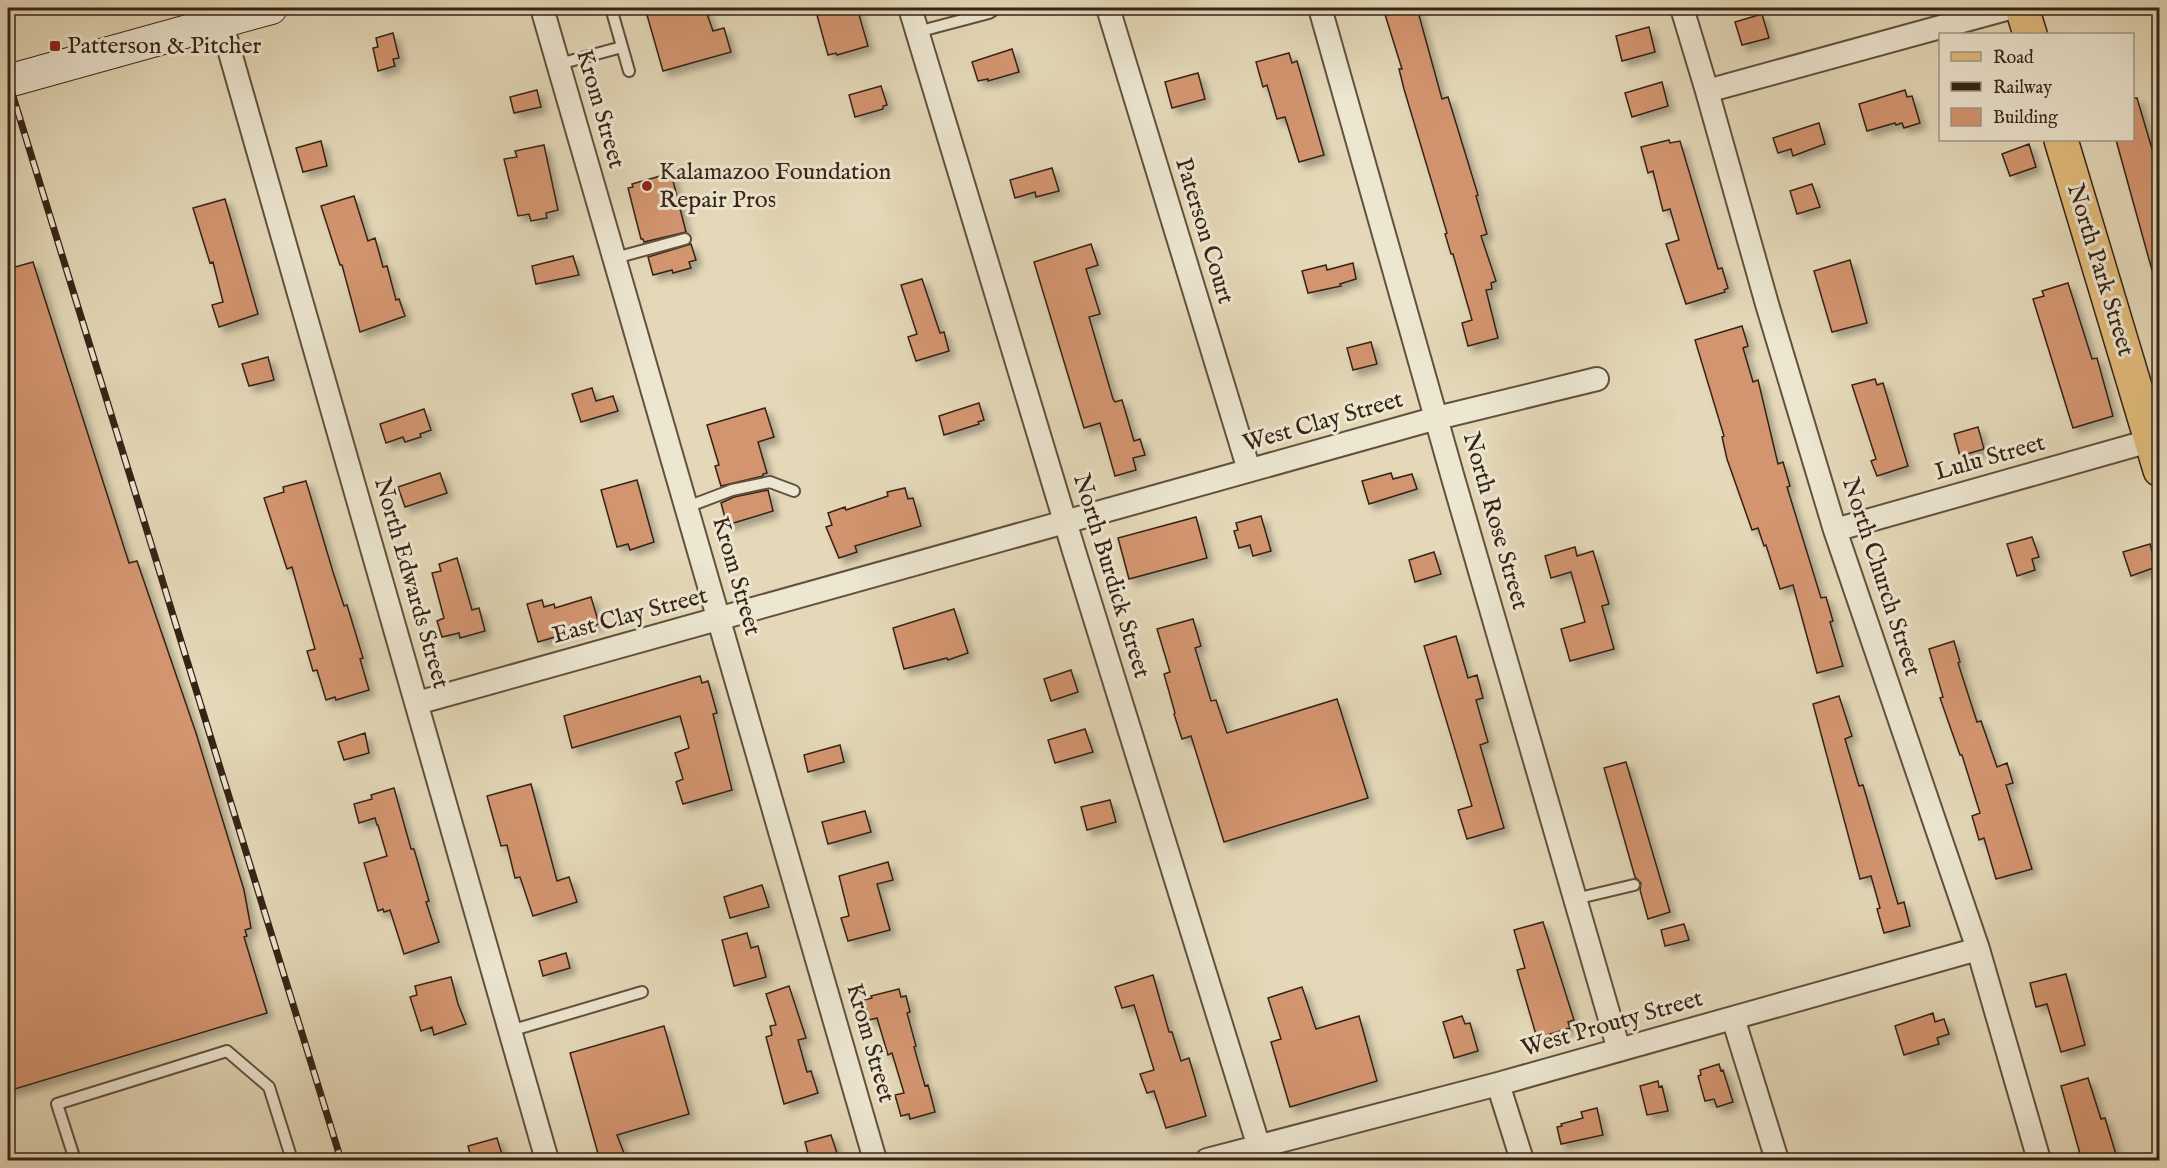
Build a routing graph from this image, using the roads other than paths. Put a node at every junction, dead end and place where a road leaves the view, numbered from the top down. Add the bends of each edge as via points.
1 (271, 8) edge
2 (542, 8) edge
3 (611, 8) edge
4 (910, 8) edge
5 (997, 8) edge
6 (1108, 8) edge
7 (1320, 8) edge
8 (1682, 8) edge
9 (2010, 8) edge
10 (2022, 8) edge
11 (221, 21) junction
12 (917, 32) junction
13 (2030, 33) edge
14 (622, 47) junction
15 (559, 64) junction
16 (629, 71) dead end
17 (8, 81) edge
18 (1707, 92) junction
19 (2061, 141) edge
20 (685, 239) dead end
21 (615, 258) junction
22 (1597, 379) dead end
23 (1437, 418) junction
24 (2157, 449) edge
25 (1250, 470) junction
26 (794, 491) dead end
27 (687, 507) junction
28 (1066, 522) junction
29 (1835, 530) junction
30 (720, 620) junction
31 (417, 703) junction
32 (1634, 885) dead end
33 (1575, 899) junction
34 (1978, 949) junction
35 (642, 992) dead end
36 (1733, 1018) junction
37 (510, 1032) junction
38 (1619, 1050) junction
39 (1498, 1084) junction
40 (1261, 1153) edge
41 (75, 1161) edge
42 (292, 1161) edge
43 (547, 1161) edge
44 (875, 1161) edge
45 (1207, 1161) edge
46 (1522, 1161) edge
47 (1777, 1161) edge
48 (2039, 1161) edge

1 - 11 street
2 - 15 street, Krom Street
3 - 14 lane
4 - 12 street, North Burdick Street
5 - 12 lane
6 - 25 street, Paterson Court
7 - 23 street, North Rose Street
8 - 18 street, North Church Street
9 - 18 street
10 - 13 main road
11 - 17 street
11 - 31 street, North Edwards Street
12 - 28 street, North Burdick Street
14 - 15 lane
14 - 16 lane
15 - 21 street, Krom Street
18 - 29 street, North Church Street
19 - 24 main road, North Park Street
20 - 21 lane
21 - 27 street, Krom Street
22 - 23 street, West Clay Street
23 - 25 street, West Clay Street
23 - 33 street, North Rose Street
24 - 29 street, Lulu Street
25 - 28 street, West Clay Street
26 - 27 lane via 770,482 732,490
27 - 30 street, Krom Street
28 - 30 street, East Clay Street
28 - 40 street, North Burdick Street
29 - 34 street, North Church Street
30 - 31 street, East Clay Street
30 - 44 street, Krom Street
31 - 37 street, North Edwards Street
32 - 33 lane
33 - 38 street, North Rose Street
34 - 36 street, West Prouty Street
34 - 48 street, North Church Street
35 - 37 lane
36 - 38 street, West Prouty Street
36 - 47 street
37 - 43 street, North Edwards Street
38 - 39 street, West Prouty Street
39 - 40 street, West Prouty Street
39 - 46 street
40 - 45 street, West Prouty Street
41 - 42 lane via 57,1104 227,1052 269,1087

